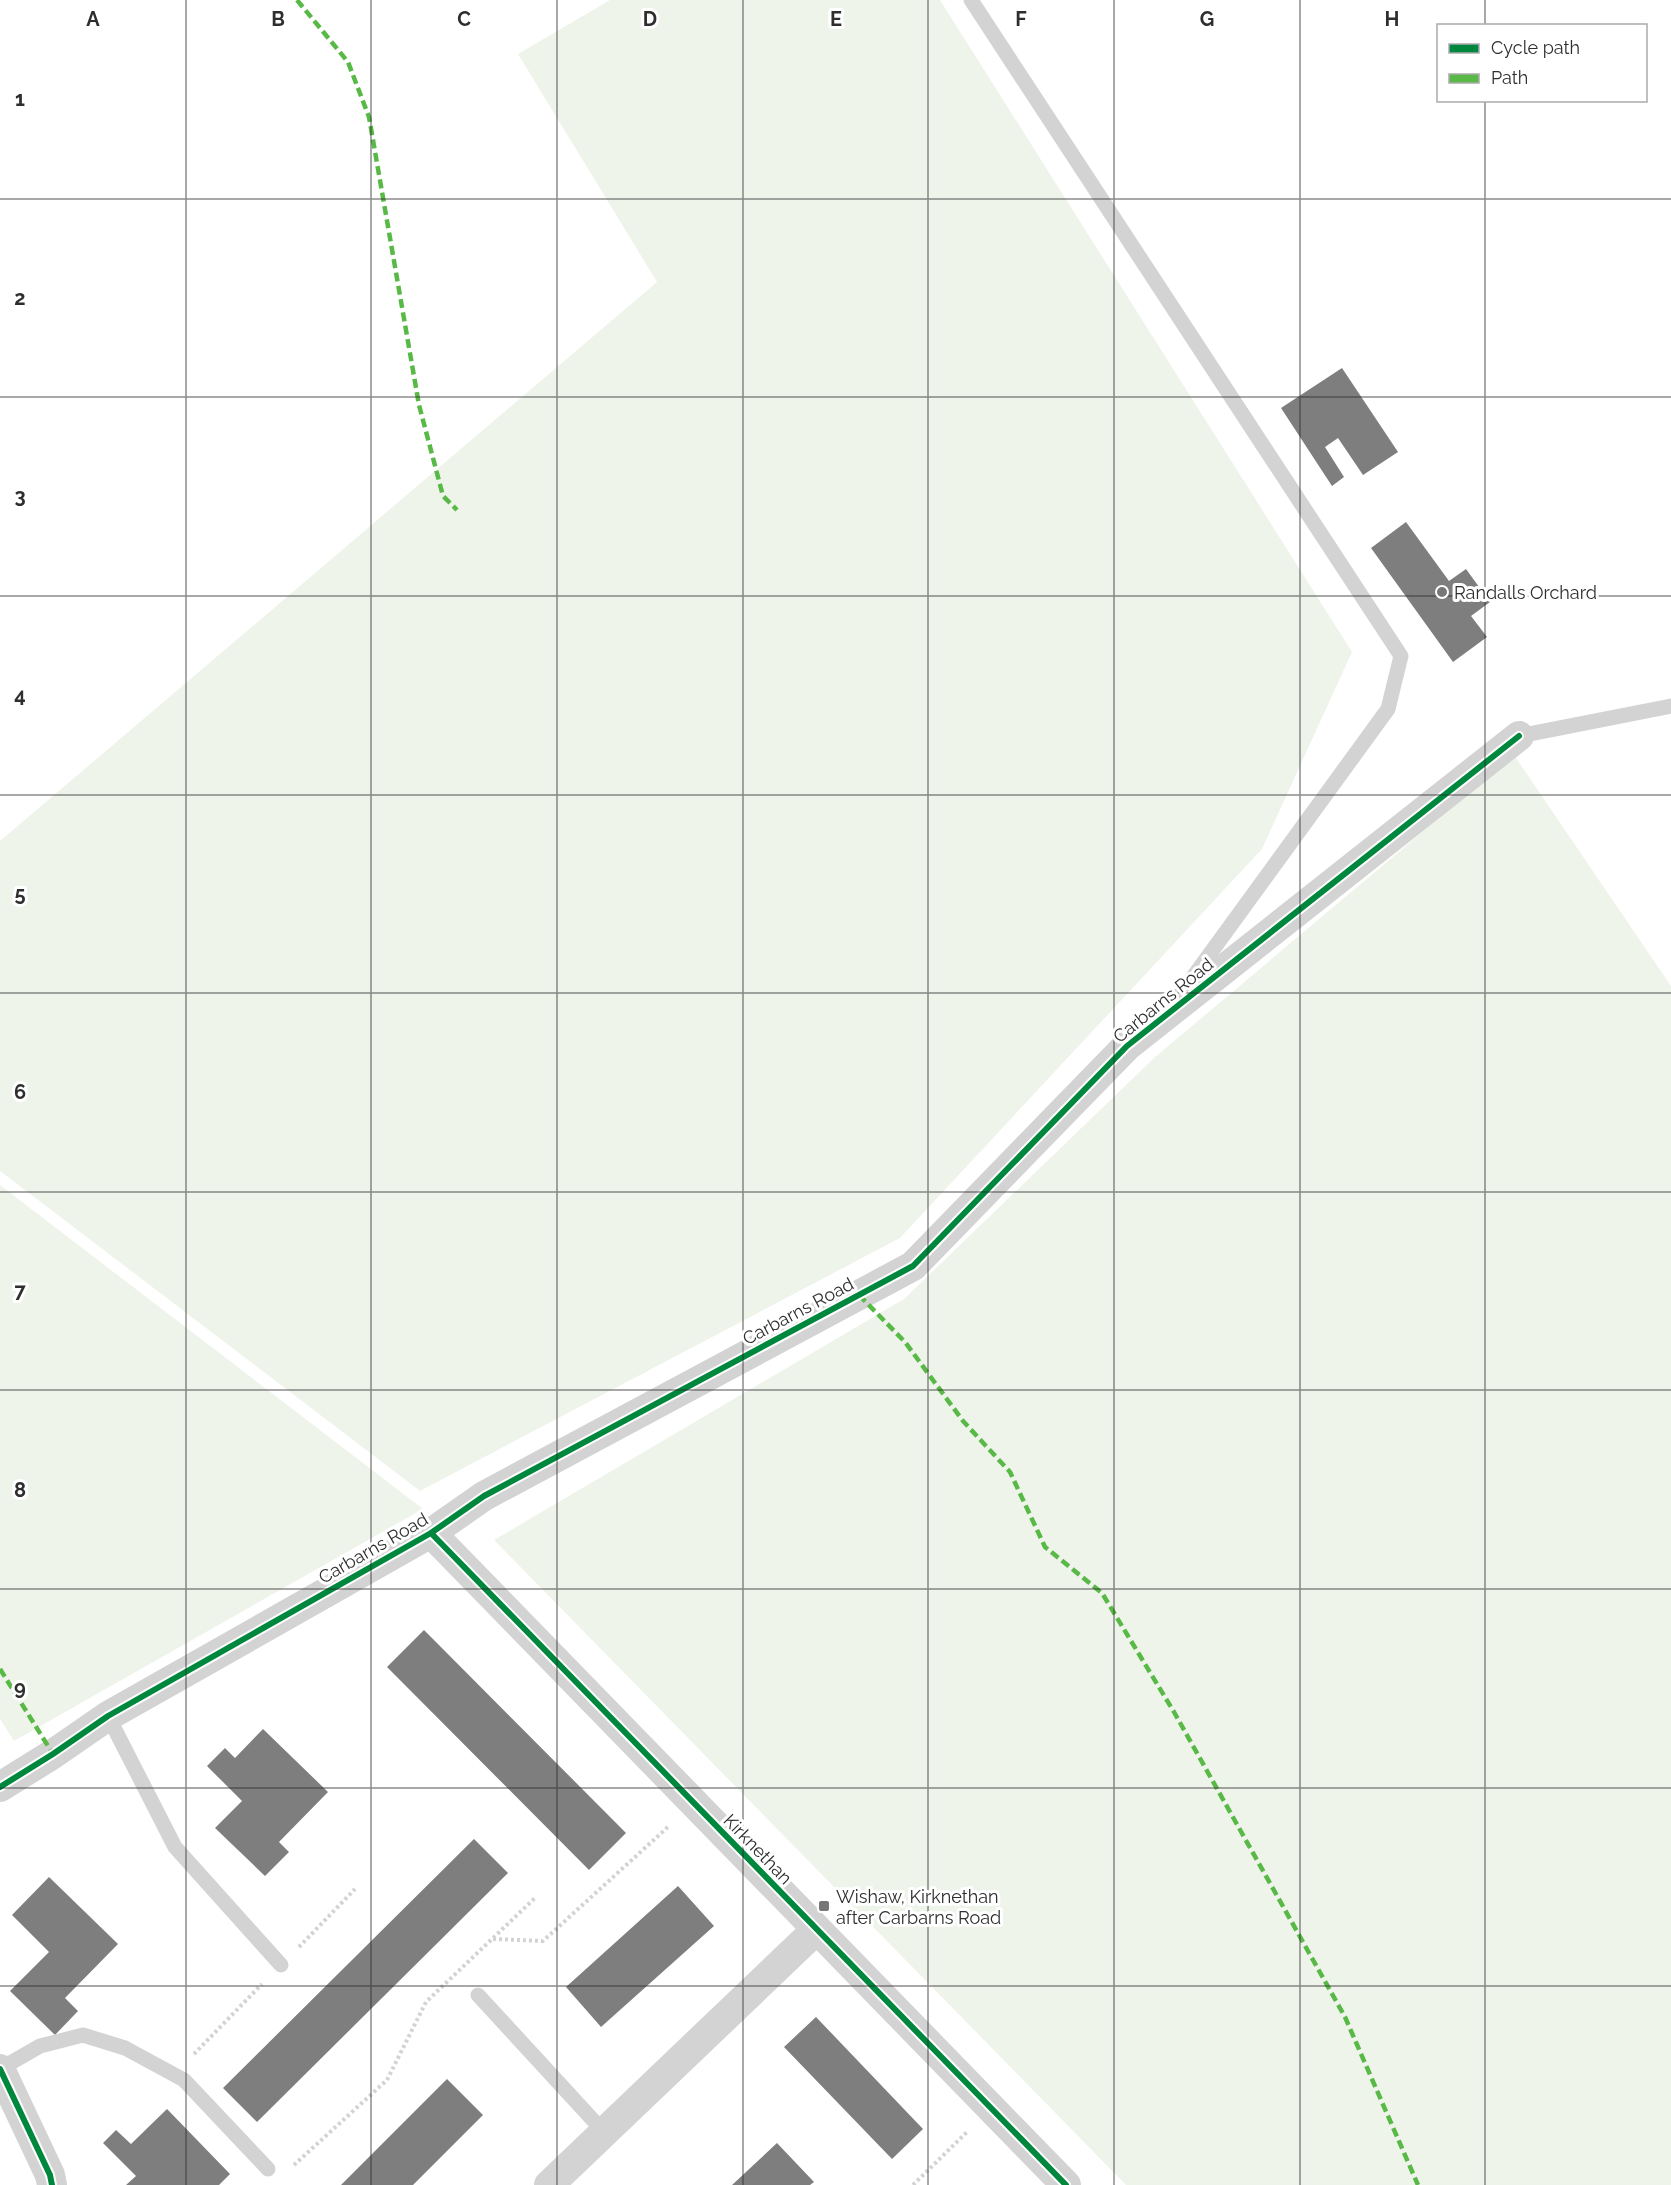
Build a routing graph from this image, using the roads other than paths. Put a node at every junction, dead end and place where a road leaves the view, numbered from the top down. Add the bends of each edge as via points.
1 (970, 0) edge
2 (1671, 706) edge
3 (1519, 736) joint
4 (1163, 1018) junction
5 (431, 1533) junction
6 (108, 1716) junction
7 (0, 1787) edge
8 (816, 1930) junction
9 (281, 1965) dead end
10 (478, 1995) dead end
11 (0, 2069) edge
12 (604, 2132) junction
13 (268, 2169) road end
14 (52, 2185) edge
15 (549, 2185) edge
16 (1066, 2185) edge

1 - 4 lane via 1401,656 1388,710
2 - 3 lane
3 - 4 street, Carbarns Road
4 - 5 street, Carbarns Road via 1127,1046 913,1266 484,1496
5 - 6 street, Carbarns Road
5 - 8 street, Kirknethan
6 - 7 street, Carbarns Road
6 - 9 lane via 176,1847
8 - 12 street
8 - 16 street, Kirknethan
10 - 12 lane
11 - 13 lane via 40,2046 83,2035 125,2048 184,2080
11 - 14 street
12 - 15 street

